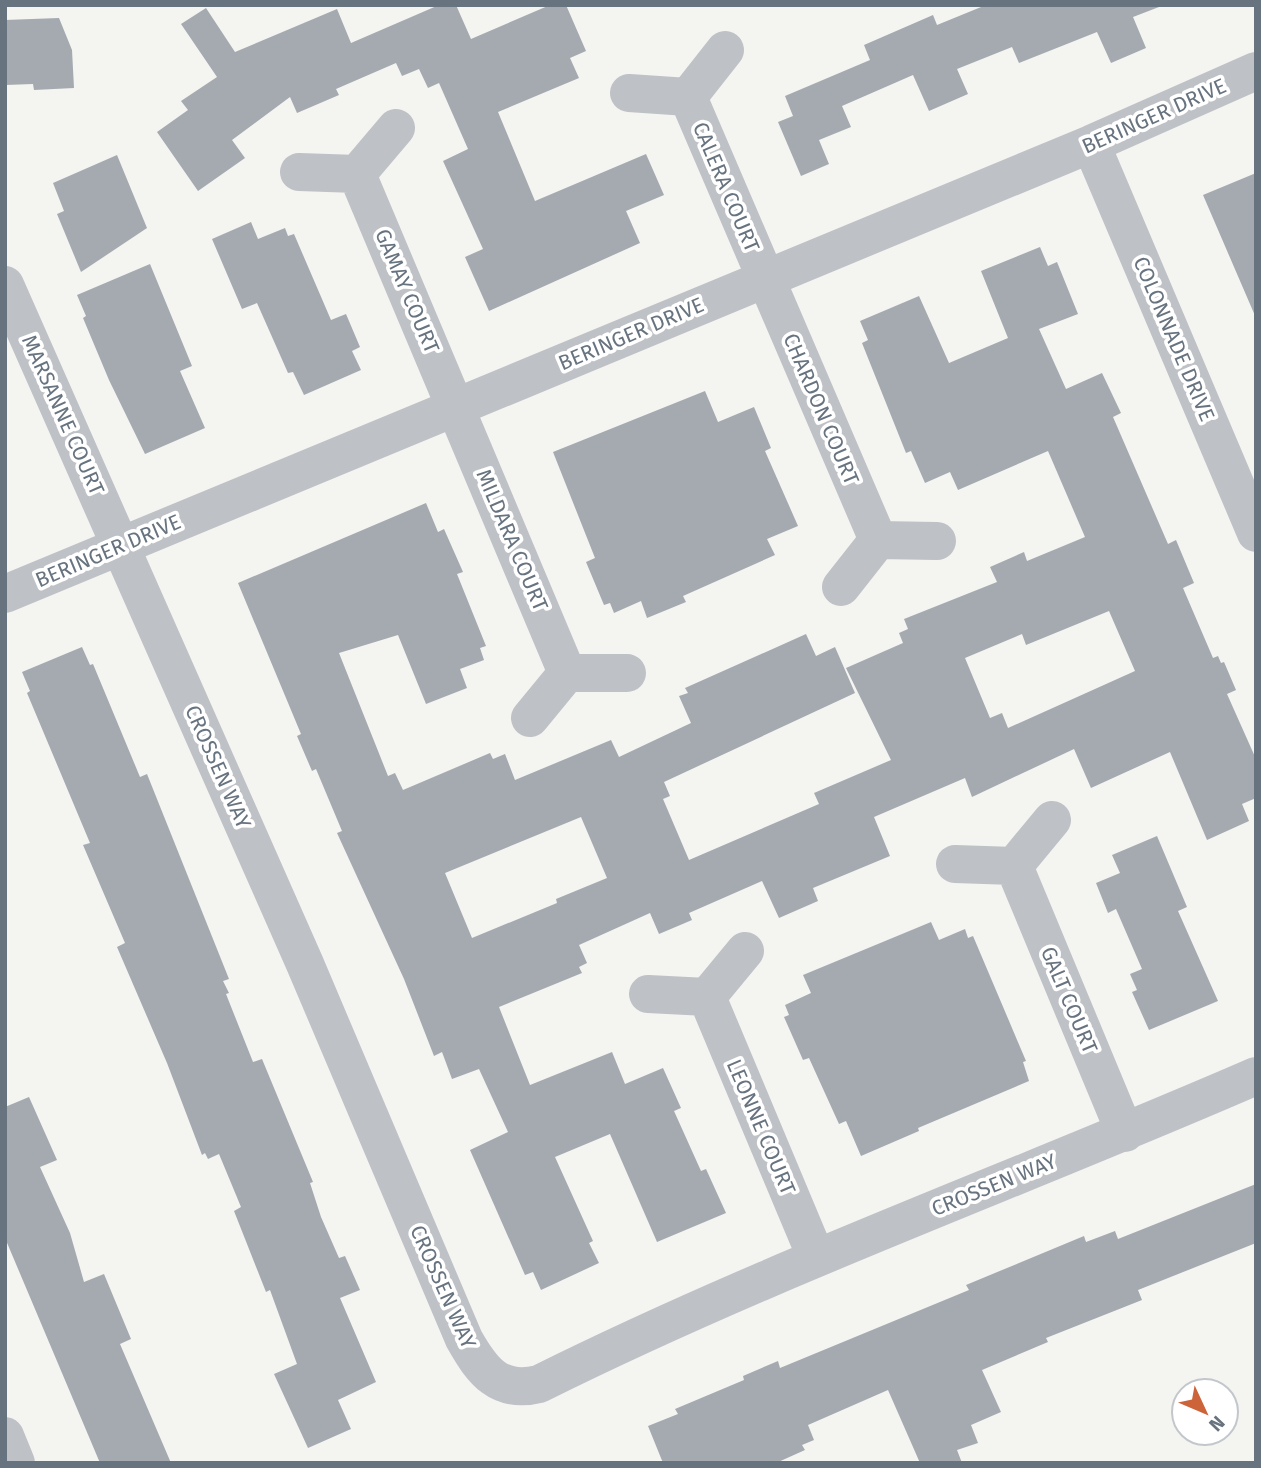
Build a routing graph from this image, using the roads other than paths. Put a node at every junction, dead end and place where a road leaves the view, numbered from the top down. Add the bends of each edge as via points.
1 (725, 50) dead end
2 (1256, 71) edge
3 (629, 93) dead end
4 (688, 97) junction
5 (396, 128) dead end
6 (1091, 144) junction
7 (299, 172) dead end
8 (357, 174) junction
9 (764, 277) junction
10 (5, 285) edge
11 (456, 408) junction
12 (1256, 533) edge
13 (878, 540) junction
14 (937, 541) dead end
15 (120, 546) junction
16 (841, 587) dead end
17 (5, 594) edge
18 (567, 673) junction
19 (627, 673) dead end
20 (530, 718) dead end
21 (1052, 820) dead end
22 (955, 864) dead end
23 (1014, 866) junction
24 (745, 951) dead end
25 (648, 994) dead end
26 (707, 997) junction
27 (1256, 1076) edge
28 (1125, 1133) junction
29 (816, 1257) junction
30 (5, 1436) edge
31 (16, 1463) edge

1 - 4 street
2 - 6 street, BERINGER DRIVE
3 - 4 street
4 - 9 street, CALERA COURT
5 - 8 street
6 - 9 street, BERINGER DRIVE
6 - 12 street, COLONNADE DRIVE
7 - 8 street
8 - 11 street, GAMAY COURT
9 - 11 street, BERINGER DRIVE
9 - 13 street, CHARDON COURT
10 - 15 street, MARSANNE COURT
11 - 15 street, BERINGER DRIVE
11 - 18 street, MILDARA COURT
13 - 14 street
13 - 16 street
15 - 17 street, BERINGER DRIVE
15 - 29 street, CROSSEN WAY via 475,1359 501,1384 521,1389 539,1384
18 - 19 street
18 - 20 street
21 - 23 street
22 - 23 street
23 - 28 street, GALT COURT
24 - 26 street
25 - 26 street
26 - 29 street, LEONNE COURT
27 - 28 street, CROSSEN WAY
28 - 29 street, CROSSEN WAY
30 - 31 street

